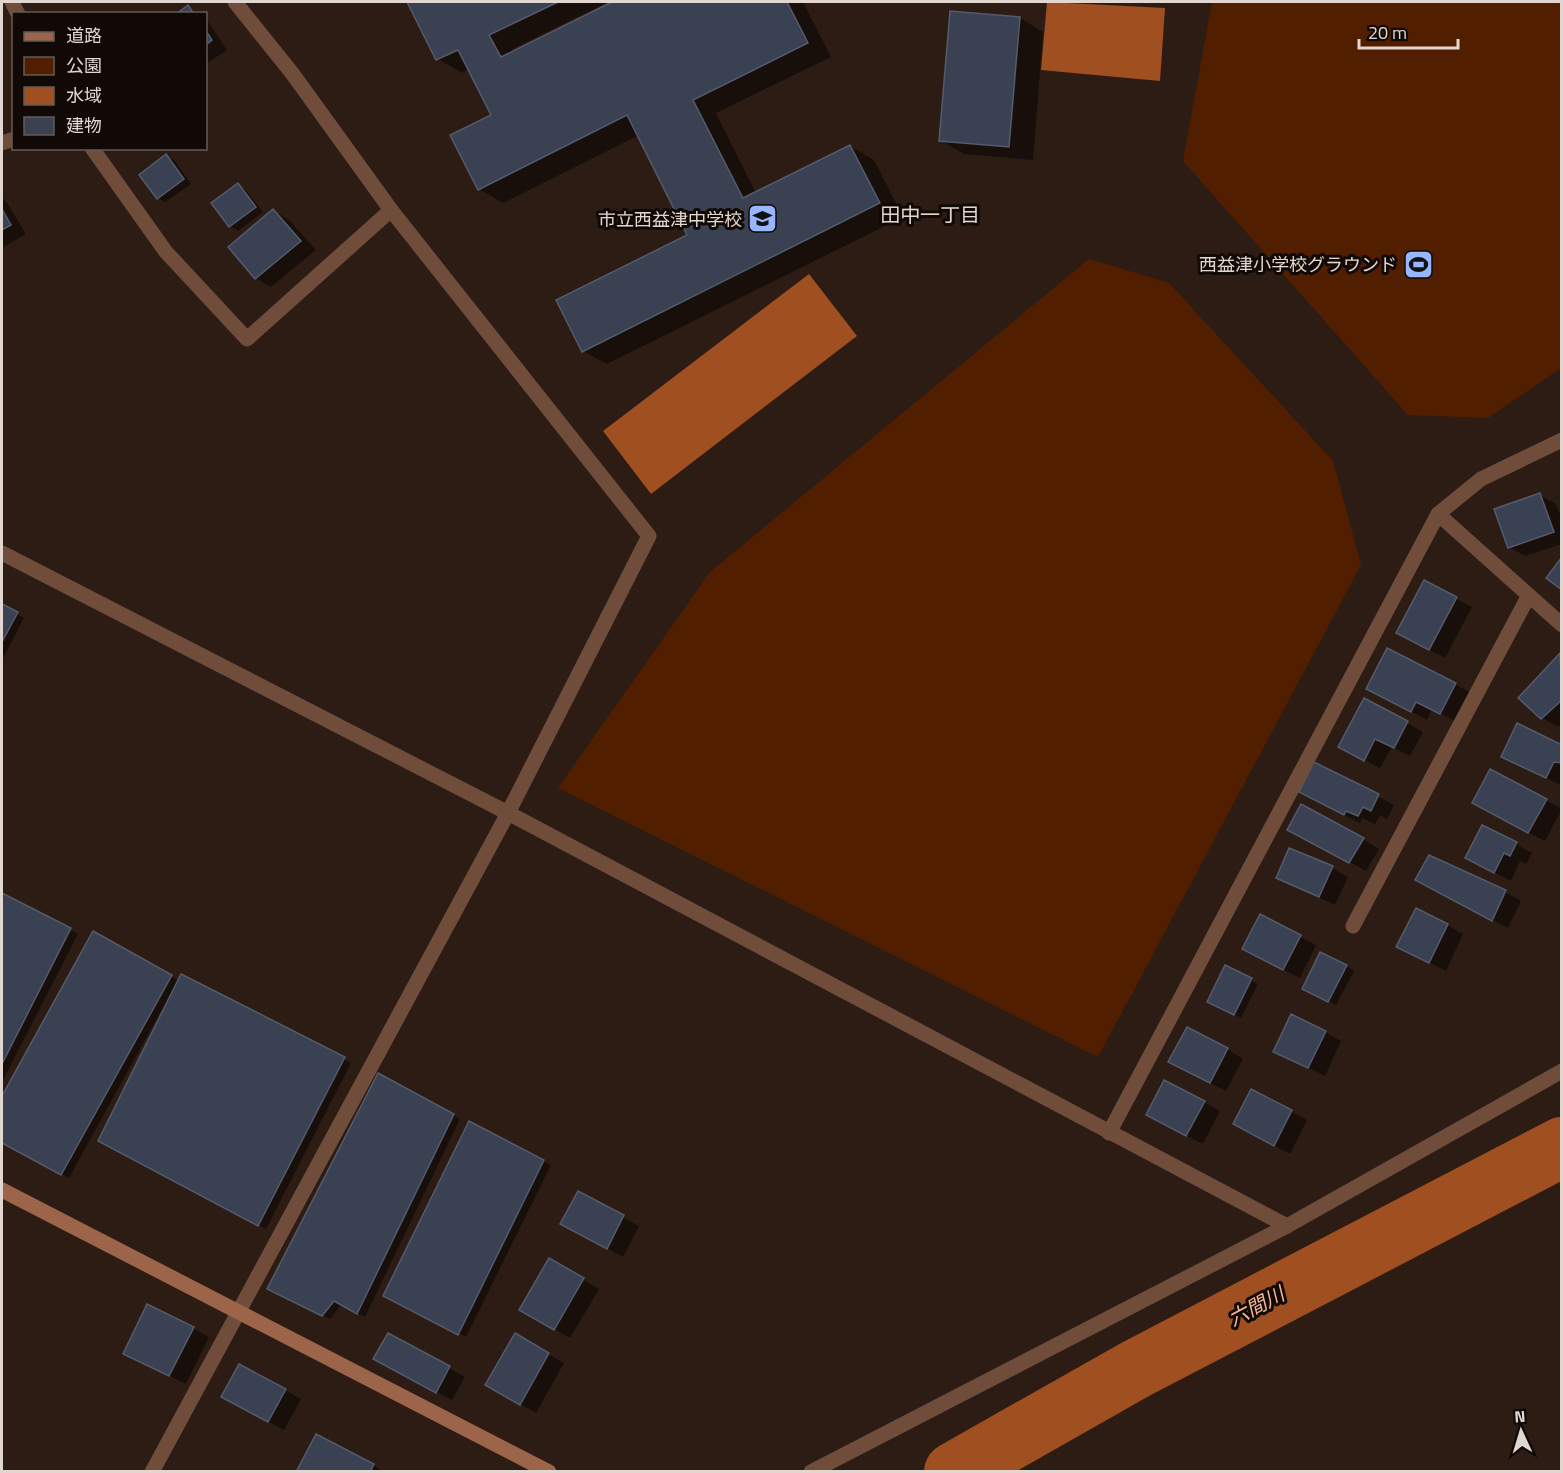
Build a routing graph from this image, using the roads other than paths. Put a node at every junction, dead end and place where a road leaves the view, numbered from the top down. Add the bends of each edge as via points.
1 (235, 2) edge
2 (93, 150) edge
3 (391, 210) junction
4 (1562, 440) edge
5 (1438, 514) junction
6 (2, 553) edge
7 (1528, 597) junction
8 (1562, 625) edge
9 (508, 813) junction
10 (1353, 926) dead end
11 (1562, 1071) edge
12 (1109, 1133) junction
13 (2, 1190) edge
14 (1287, 1226) junction
15 (237, 1311) junction
16 (152, 1472) edge
17 (549, 1472) edge
18 (811, 1472) edge

1 - 3 street
2 - 3 street via 166,252 247,339
3 - 9 street via 649,536
4 - 5 street via 1481,479
5 - 7 street
5 - 12 street
6 - 9 street
7 - 8 street
7 - 10 street
9 - 12 street
9 - 15 street
11 - 14 street
12 - 14 street
13 - 15 street
14 - 18 street
15 - 16 street
15 - 17 street

